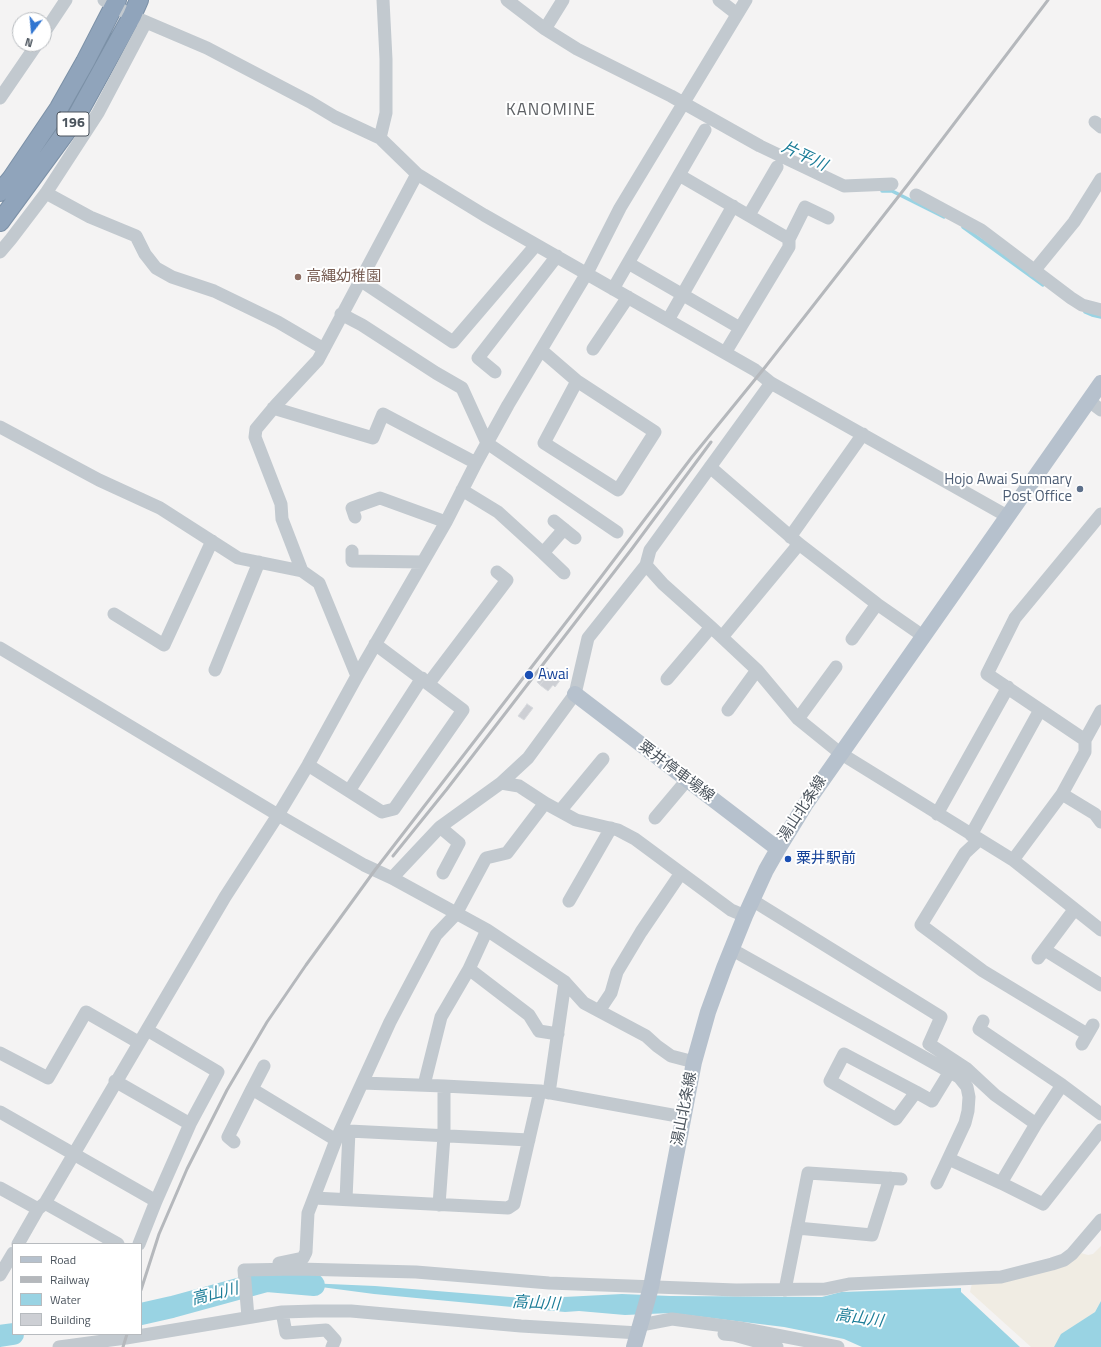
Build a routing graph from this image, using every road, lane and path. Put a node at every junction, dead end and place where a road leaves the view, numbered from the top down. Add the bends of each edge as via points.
1 (66, 0) edge
2 (139, 0) edge
3 (384, 0) edge
4 (507, 0) edge
5 (563, 0) edge
6 (718, 0) edge
7 (746, 0) edge
8 (112, 2) edge
9 (737, 14) junction
10 (139, 19) junction
11 (52, 21) edge
12 (545, 29) junction
13 (32, 52) edge
14 (0, 98) edge
15 (682, 106) junction
16 (705, 130) dead end
17 (380, 138) junction
18 (777, 167) dead end
19 (417, 174) junction
20 (679, 175) junction
21 (1101, 179) edge
22 (892, 184) dead end
23 (0, 192) edge
24 (46, 193) junction
25 (916, 194) dead end
26 (733, 206) junction
27 (749, 215) junction
28 (828, 218) dead end
29 (0, 222) edge
30 (789, 238) junction
31 (536, 245) junction
32 (0, 252) edge
33 (557, 256) junction
34 (628, 263) junction
35 (1034, 270) junction
36 (587, 273) junction
37 (360, 280) junction
38 (613, 289) junction
39 (683, 294) junction
40 (628, 297) junction
41 (1101, 310) edge
42 (341, 314) junction
43 (668, 320) junction
44 (740, 328) junction
45 (324, 349) junction
46 (593, 349) dead end
47 (541, 350) junction
48 (724, 353) junction
49 (496, 372) dead end
50 (577, 381) junction
51 (771, 383) junction
52 (1101, 383) edge
53 (1095, 406) edge
54 (273, 408) junction
55 (0, 427) edge
56 (863, 434) junction
57 (487, 443) junction
58 (476, 463) junction
59 (710, 467) junction
60 (462, 490) junction
61 (1101, 514) edge
62 (1006, 516) junction
63 (355, 517) dead end
64 (446, 522) junction
65 (617, 532) dead end
66 (575, 538) dead end
67 (212, 541) junction
68 (794, 541) junction
69 (352, 551) dead end
70 (543, 553) junction
71 (259, 562) junction
72 (423, 562) junction
73 (646, 565) junction
74 (302, 570) junction
75 (497, 572) dead end
76 (564, 573) dead end
77 (877, 604) junction
78 (114, 614) dead end
79 (712, 627) junction
80 (923, 636) junction
81 (722, 637) junction
82 (852, 639) dead end
83 (375, 644) junction
84 (0, 648) edge
85 (836, 667) dead end
86 (215, 670) dead end
87 (757, 670) junction
88 (356, 676) junction
89 (667, 679) dead end
90 (425, 681) junction
91 (1008, 688) junction
92 (575, 694) junction
93 (728, 710) dead end
94 (1040, 710) junction
95 (1101, 711) edge
96 (798, 719) junction
97 (1085, 740) junction
98 (840, 753) junction
99 (603, 759) dead end
100 (308, 765) junction
101 (687, 780) junction
102 (501, 783) junction
103 (349, 791) junction
104 (1062, 794) junction
105 (545, 803) junction
106 (560, 811) junction
107 (937, 814) junction
108 (278, 815) junction
109 (655, 818) dead end
110 (1101, 822) edge
111 (440, 827) junction
112 (611, 828) junction
113 (975, 837) junction
114 (778, 848) junction
115 (1013, 860) junction
116 (443, 873) dead end
117 (681, 873) junction
118 (392, 878) junction
119 (752, 900) junction
120 (569, 902) dead end
121 (1074, 910) junction
122 (456, 914) junction
123 (745, 916) junction
124 (487, 930) junction
125 (1101, 930) edge
126 (731, 949) junction
127 (469, 969) junction
128 (565, 982) junction
129 (1101, 985) edge
130 (599, 1011) junction
131 (983, 1021) dead end
132 (147, 1030) junction
133 (558, 1034) junction
134 (1087, 1034) dead end
135 (138, 1042) junction
136 (0, 1053) edge
137 (694, 1062) junction
138 (264, 1066) dead end
139 (953, 1067) junction
140 (115, 1082) junction
141 (362, 1083) junction
142 (424, 1085) junction
143 (1062, 1085) junction
144 (444, 1086) junction
145 (252, 1089) junction
146 (545, 1092) junction
147 (916, 1092) junction
148 (0, 1112) edge
149 (1101, 1114) edge
150 (683, 1117) junction
151 (190, 1124) junction
152 (1036, 1124) junction
153 (1101, 1130) edge
154 (444, 1136) junction
155 (336, 1140) junction
156 (529, 1140) junction
157 (234, 1142) dead end
158 (73, 1153) junction
159 (949, 1159) junction
160 (937, 1183) dead end
161 (1001, 1183) junction
162 (0, 1188) edge
163 (314, 1198) junction
164 (346, 1199) junction
165 (156, 1201) junction
166 (439, 1205) junction
167 (42, 1206) junction
168 (1101, 1220) edge
169 (797, 1228) junction
170 (19, 1243) edge
171 (116, 1243) edge
172 (139, 1243) edge
173 (12, 1255) edge
174 (244, 1274) junction
175 (0, 1275) edge
176 (650, 1290) junction
177 (786, 1290) junction
178 (282, 1312) junction
179 (247, 1313) junction
180 (639, 1331) edge
181 (141, 1335) edge
182 (142, 1335) edge
183 (59, 1347) edge
184 (332, 1347) edge
185 (777, 1347) edge
186 (838, 1347) edge

1 - 11 street
2 - 10 highway, 196
3 - 17 street via 386,113
4 - 12 street
5 - 12 street
6 - 9 street
7 - 9 street
8 - 10 street
8 - 23 highway, 196 via 85,62 59,108
9 - 15 street
10 - 17 street via 207,48 335,117
10 - 24 street via 98,113
10 - 29 highway, 196 via 74,121
12 - 15 street
13 - 14 street
15 - 22 street via 844,186
15 - 36 street via 620,208
16 - 20 street
17 - 19 street
18 - 27 street
19 - 31 street
19 - 37 street
20 - 26 street
20 - 34 street
21 - 35 street via 1074,222
24 - 32 street
24 - 45 street via 90,217 136,236 156,268 172,277 214,291 278,322
25 - 35 street via 981,230
26 - 27 street
26 - 39 street
27 - 30 street
28 - 30 street via 805,207
30 - 44 street via 788,247
31 - 33 street
31 - 37 street via 453,342
33 - 36 street
33 - 49 street via 478,358
34 - 38 street
34 - 39 street
35 - 41 street via 1082,305
36 - 38 street
36 - 47 street
37 - 42 street
38 - 40 street
39 - 43 street
39 - 44 street
40 - 43 street
40 - 46 street
42 - 45 street
42 - 57 street via 362,324 462,388
43 - 48 street
44 - 48 street
45 - 54 street via 318,360
47 - 50 street
47 - 57 street
48 - 51 street via 755,370
50 - 50 street via 655,432 618,490 544,443
51 - 56 street
51 - 59 street
52 - 53 main road, 湯山北条線
53 - 62 main road, 湯山北条線
54 - 58 street via 373,438 383,414
54 - 74 street via 256,429 255,437 281,504 282,519
55 - 67 street via 99,480 160,508
56 - 62 street
56 - 68 street
57 - 58 street
57 - 65 street
58 - 60 street
59 - 68 street
59 - 73 street via 650,550
60 - 64 street
60 - 70 street via 498,512
61 - 91 street via 1015,618 987,674
62 - 80 main road, 湯山北条線
63 - 64 street via 352,508 380,498
64 - 72 street
66 - 70 street via 559,525
67 - 71 street via 238,558
67 - 78 street via 164,645
68 - 77 street
68 - 81 street
69 - 72 street via 352,561
70 - 76 street
71 - 74 street
71 - 86 street
72 - 83 street
73 - 79 street via 663,584
73 - 92 street via 588,638
74 - 88 street via 319,583
75 - 90 street via 507,580
77 - 80 street
77 - 82 street
79 - 81 street
79 - 89 street
80 - 98 main road, 湯山北条線
81 - 87 street
83 - 88 street
83 - 90 street
84 - 108 street
85 - 96 street
87 - 93 street
87 - 96 street
88 - 100 street
90 - 103 street
90 - 103 street via 463,710 394,809 382,812
91 - 94 street
91 - 107 street
92 - 101 main road, 粟井停車場線
92 - 102 street via 528,758
94 - 97 street
94 - 113 street
95 - 97 street
96 - 98 street
97 - 104 street via 1085,752
98 - 107 street
98 - 114 main road, 湯山北条線
99 - 106 street
100 - 103 street
100 - 108 street
101 - 109 street
101 - 114 main road, 粟井停車場線
102 - 105 street via 519,786
102 - 111 street
104 - 110 street via 1095,814
104 - 115 street
105 - 106 street
105 - 122 street via 506,853 486,858
106 - 112 street via 576,820
107 - 113 street
108 - 118 street via 364,865
108 - 132 street via 225,897
111 - 116 street via 459,843
111 - 118 street
112 - 117 street via 635,839
112 - 120 street
113 - 115 street
113 - 134 street via 922,925 983,971
114 - 119 main road, 湯山北条線
115 - 121 street
117 - 123 street via 731,910
117 - 130 street via 621,965 611,993
118 - 122 street
119 - 123 main road, 湯山北条線
119 - 139 street via 941,1016 929,1044
121 - 125 street
121 - 129 street via 1041,954
122 - 124 street
122 - 141 street via 436,935 390,1022
123 - 126 main road, 湯山北条線
124 - 127 street
124 - 128 street
126 - 137 main road, 湯山北条線 via 708,1012
126 - 139 street
127 - 133 street via 529,1015 539,1030
127 - 142 street via 441,1017
128 - 130 street via 584,1003
128 - 133 street
130 - 137 street via 646,1036 671,1056
131 - 143 street via 979,1029
132 - 135 street
132 - 151 street via 218,1072
133 - 146 street
135 - 136 street via 86,1012 48,1078
135 - 140 street
137 - 150 main road, 湯山北条線
138 - 145 street
139 - 147 street via 932,1101
139 - 152 street via 967,1069 995,1095
139 - 159 street via 966,1087 969,1097 965,1122
140 - 151 street
140 - 158 street
141 - 142 street
141 - 155 street
142 - 144 street
143 - 149 street
143 - 152 street
144 - 146 street
144 - 154 street
145 - 155 street
145 - 157 street via 228,1137
146 - 150 street
146 - 156 street
147 - 147 street via 844,1054 830,1081 896,1119
148 - 158 street
150 - 176 main road, 湯山北条線
151 - 165 street
152 - 161 street
153 - 161 street via 1043,1204
154 - 156 street
154 - 164 street via 348,1131
154 - 166 street
155 - 163 street
156 - 166 street via 514,1204 501,1209
158 - 165 street
158 - 167 street
159 - 160 street
159 - 161 street
162 - 167 street
163 - 164 street
163 - 174 street via 308,1213 306,1252 302,1258
164 - 166 street
165 - 172 street
167 - 170 street
167 - 171 street
168 - 177 street via 1064,1260 1001,1277 849,1284 826,1289
169 - 169 street via 872,1234 896,1178 808,1173
169 - 177 street
173 - 175 street
174 - 176 street via 298,1269 416,1272
174 - 179 street
176 - 177 street
176 - 180 main road, 湯山北条線
178 - 179 street
178 - 180 street via 351,1311 521,1326
178 - 184 street via 286,1333 326,1330 335,1340
179 - 182 street
180 - 185 street via 687,1329 734,1335
180 - 186 street via 672,1318
181 - 183 street

